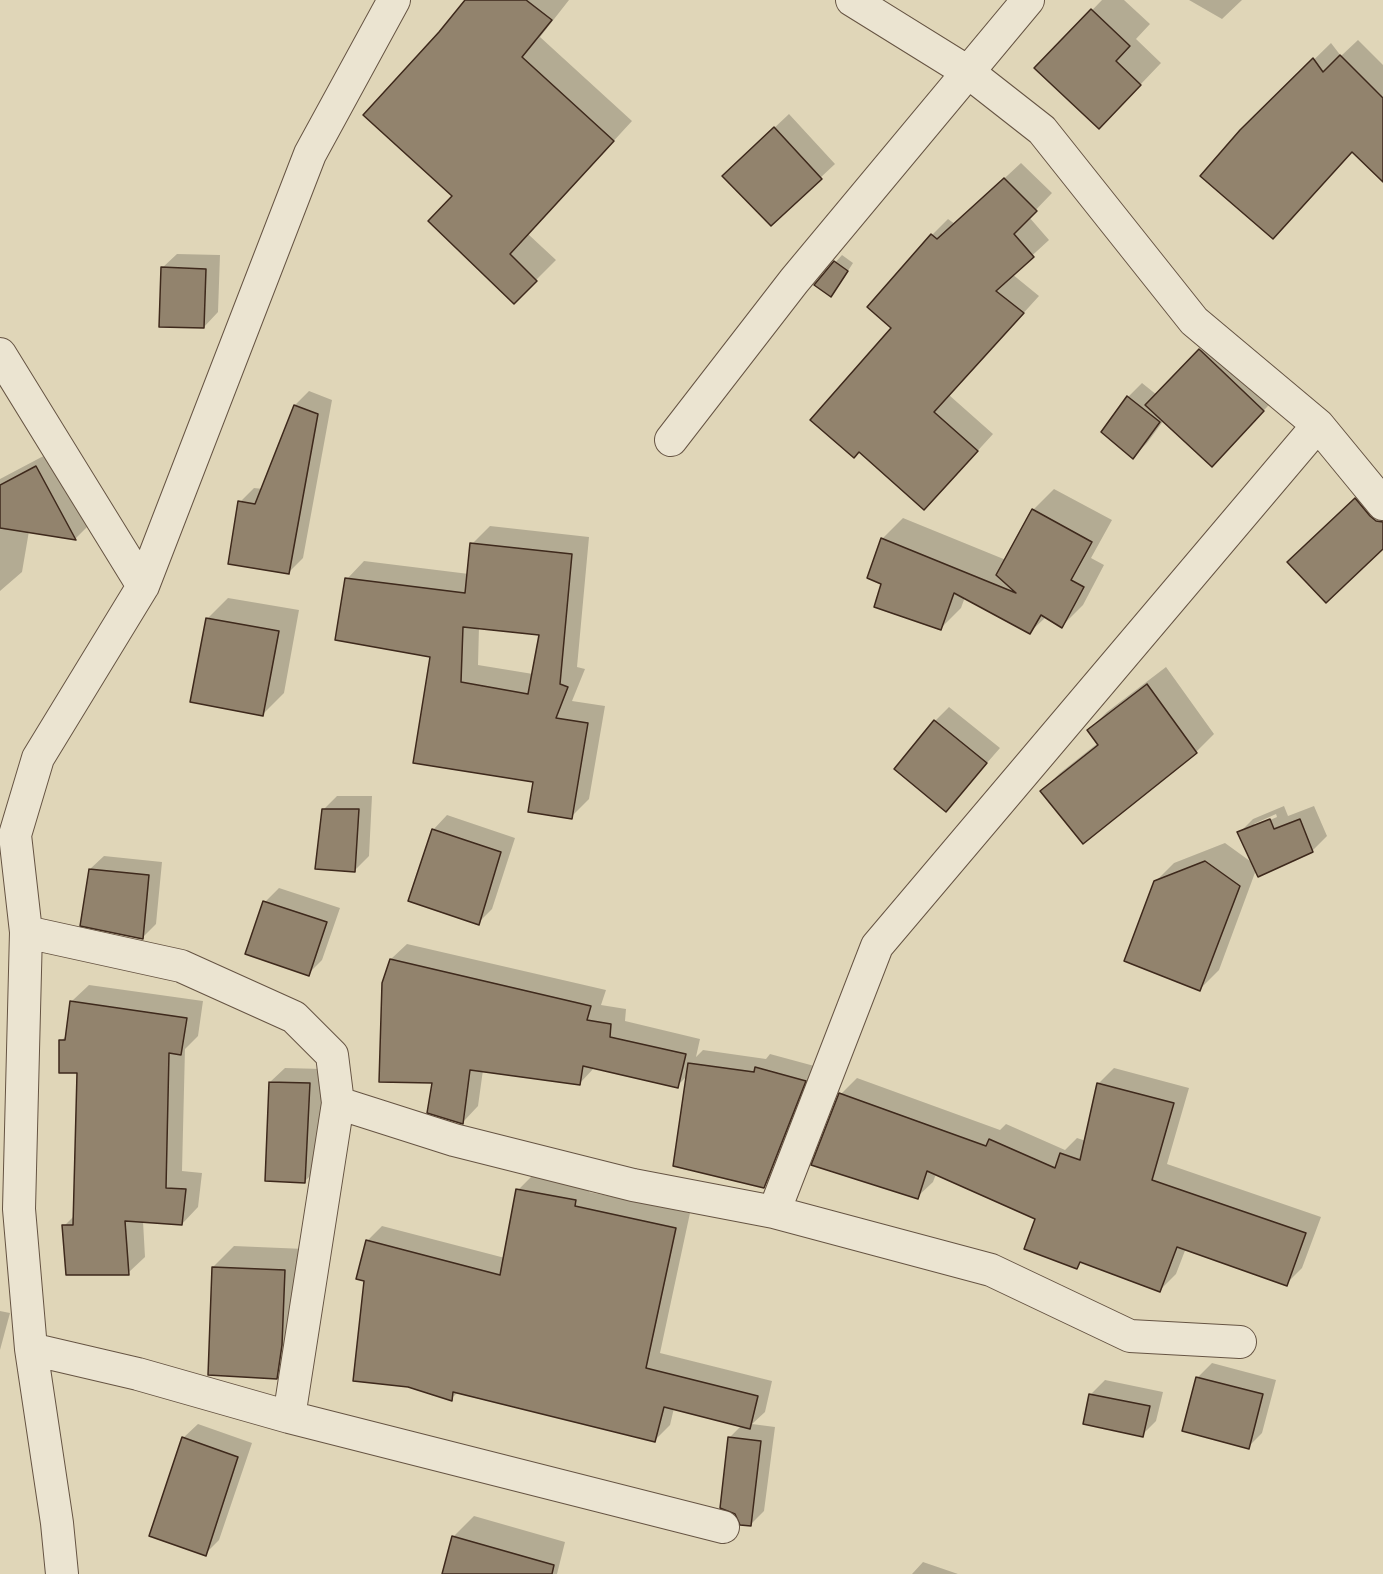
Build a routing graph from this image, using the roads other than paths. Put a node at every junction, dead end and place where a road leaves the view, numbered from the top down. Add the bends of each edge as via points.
1 (394, 0) edge
2 (852, 0) edge
3 (1028, 0) edge
4 (968, 72) junction
5 (0, 354) edge
6 (1318, 424) junction
7 (671, 440) dead end
8 (1383, 504) edge
9 (143, 586) junction
10 (26, 932) junction
11 (338, 1103) junction
12 (9, 1206) edge
13 (774, 1212) junction
14 (1240, 1342) dead end
15 (31, 1349) junction
16 (289, 1417) junction
17 (723, 1527) dead end
18 (62, 1574) edge

1 - 9 street via 310,154
2 - 4 street
3 - 4 street
4 - 6 street via 1042,130 1194,321
4 - 7 street via 794,281
5 - 9 street
6 - 8 street
6 - 13 street via 877,946
9 - 10 street via 38,758 15,835
10 - 11 street via 182,966 294,1017 332,1055
10 - 12 street
11 - 13 street via 465,1143 633,1185
11 - 16 street
12 - 15 street
13 - 14 street via 991,1270 1130,1336
15 - 16 street via 138,1374
15 - 18 street
16 - 17 street

